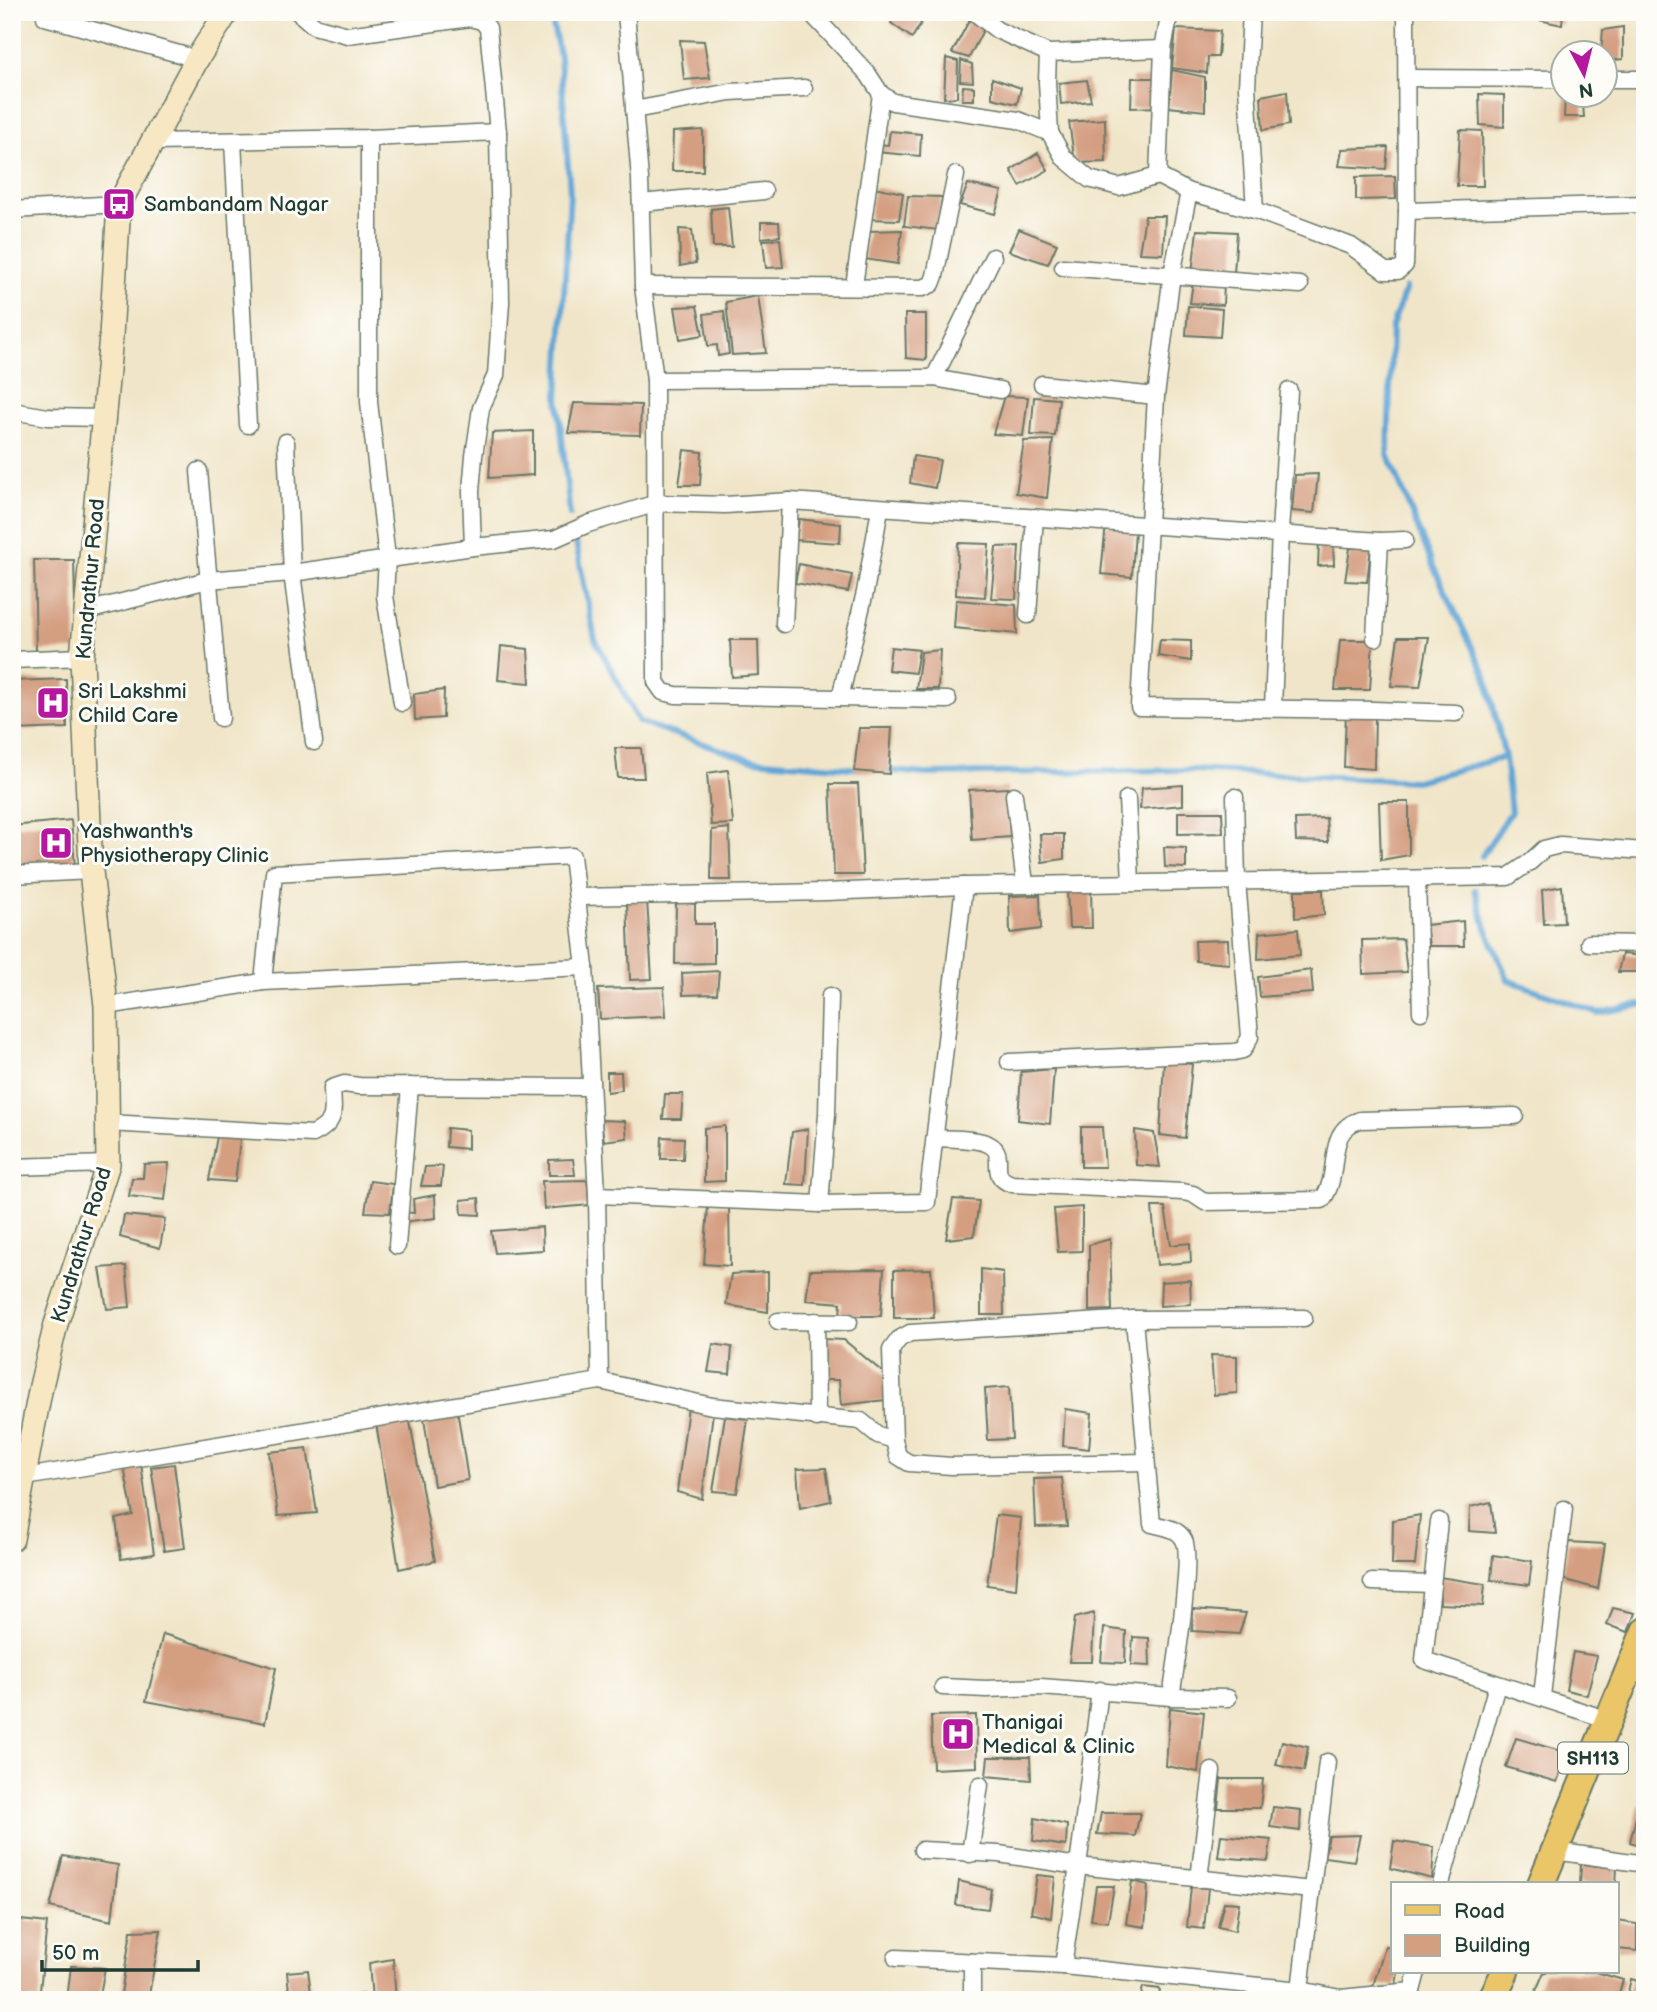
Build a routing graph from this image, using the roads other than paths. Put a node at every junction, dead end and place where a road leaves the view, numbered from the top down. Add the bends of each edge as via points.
1 (228, 12) edge
2 (298, 12) edge
3 (626, 12) edge
4 (810, 12) edge
5 (974, 12) edge
6 (1170, 12) edge
7 (1251, 12) edge
8 (1406, 12) edge
9 (45, 17) dead end
10 (1163, 49) junction
11 (1048, 53) junction
12 (197, 59) junction
13 (1406, 78) junction
14 (1548, 79) edge
15 (1618, 79) edge
16 (1645, 79) edge
17 (804, 88) dead end
18 (881, 94) junction
19 (634, 110) junction
20 (498, 132) junction
21 (1050, 133) junction
22 (369, 138) junction
23 (233, 141) junction
24 (153, 142) junction
25 (956, 176) dead end
26 (1158, 176) junction
27 (764, 191) dead end
28 (1189, 192) junction
29 (641, 203) junction
30 (119, 204) junction
31 (1645, 204) edge
32 (12, 210) edge
33 (1255, 210) junction
34 (1407, 211) junction
35 (993, 257) dead end
36 (1063, 267) dead end
37 (1172, 274) junction
38 (1300, 285) dead end
39 (643, 286) junction
40 (854, 286) junction
41 (934, 378) junction
42 (655, 380) junction
43 (1042, 384) dead end
44 (1000, 390) dead end
45 (1289, 391) dead end
46 (1156, 396) junction
47 (12, 411) edge
48 (103, 418) junction
49 (248, 425) dead end
50 (286, 442) dead end
51 (199, 471) dead end
52 (790, 501) junction
53 (657, 503) junction
54 (880, 509) junction
55 (1035, 517) junction
56 (1149, 524) junction
57 (1280, 532) junction
58 (1405, 540) dead end
59 (1380, 541) junction
60 (474, 547) junction
61 (387, 558) junction
62 (292, 573) junction
63 (208, 580) junction
64 (87, 611) junction
65 (1028, 615) dead end
66 (784, 624) dead end
67 (1375, 638) dead end
68 (82, 657) junction
69 (12, 660) edge
70 (840, 698) junction
71 (948, 699) dead end
72 (402, 703) dead end
73 (1273, 708) junction
74 (1456, 713) dead end
75 (221, 719) dead end
76 (314, 742) dead end
77 (1014, 795) dead end
78 (1235, 797) dead end
79 (1127, 799) dead end
80 (1645, 851) edge
81 (91, 871) junction
82 (12, 875) edge
83 (1417, 880) junction
84 (1237, 881) junction
85 (1131, 882) junction
86 (1024, 884) junction
87 (964, 886) junction
88 (578, 897) junction
89 (1589, 943) dead end
90 (1645, 944) edge
91 (584, 967) junction
92 (264, 982) junction
93 (830, 996) dead end
94 (106, 1006) junction
95 (1421, 1012) dead end
96 (1009, 1062) dead end
97 (410, 1086) junction
98 (590, 1087) junction
99 (1515, 1116) dead end
100 (107, 1123) junction
101 (935, 1138) junction
102 (108, 1164) junction
103 (12, 1167) edge
104 (597, 1195) junction
105 (820, 1204) junction
106 (397, 1246) dead end
107 (1304, 1318) dead end
108 (1134, 1319) junction
109 (778, 1321) dead end
110 (816, 1321) junction
111 (849, 1322) dead end
112 (600, 1381) junction
113 (817, 1418) junction
114 (894, 1440) junction
115 (1146, 1462) junction
116 (25, 1477) junction
117 (1564, 1509) dead end
118 (1439, 1521) dead end
119 (12, 1539) edge
120 (1372, 1582) dead end
121 (1432, 1584) junction
122 (1645, 1630) edge
123 (1497, 1685) junction
124 (943, 1687) dead end
125 (1100, 1690) junction
126 (1542, 1696) junction
127 (1171, 1697) junction
128 (1228, 1698) dead end
129 (1609, 1720) junction
130 (1327, 1762) dead end
131 (1212, 1771) dead end
132 (980, 1785) dead end
133 (922, 1850) dead end
134 (1555, 1851) junction
135 (970, 1854) junction
136 (1645, 1864) edge
137 (1078, 1867) junction
138 (1199, 1879) junction
139 (1442, 1882) edge
140 (1542, 1882) edge
141 (1312, 1890) junction
142 (896, 1958) dead end
143 (972, 1963) junction
144 (1063, 1966) junction
145 (1416, 1974) edge
146 (1504, 1974) edge
147 (1300, 1990) junction
148 (1341, 1999) edge
149 (972, 2000) edge
150 (1491, 2000) edge

1 - 12 street, Kundrathur Road
2 - 20 street via 314,26 348,35 470,18 482,21 491,41
3 - 19 street
4 - 18 street
5 - 11 street via 997,30
6 - 10 street
7 - 33 street via 1247,88
8 - 13 street
9 - 12 street
10 - 11 street
10 - 26 street
11 - 21 street
12 - 24 street, Kundrathur Road
13 - 14 street
13 - 34 street
15 - 16 street
17 - 19 street via 730,92
18 - 21 street via 915,107 1018,120
18 - 40 street
19 - 29 street
20 - 22 street
20 - 60 street via 500,336 496,375 481,408 474,456
21 - 26 street via 1064,158 1089,179 1119,187
22 - 23 street
22 - 61 street via 369,402
23 - 24 street
23 - 49 street
24 - 30 street, Kundrathur Road
25 - 40 street via 932,284 923,288
26 - 28 street
27 - 29 street
28 - 33 street
28 - 37 street
29 - 39 street
30 - 32 street
30 - 48 street, Kundrathur Road
31 - 34 street
33 - 34 street via 1350,246 1385,271 1398,271 1405,265
35 - 41 street
36 - 37 street
37 - 38 street
37 - 46 street
39 - 40 street
39 - 42 street
41 - 42 street
41 - 44 street
42 - 53 street
43 - 46 street
45 - 57 street
46 - 56 street
47 - 48 street
48 - 64 street, Kundrathur Road
50 - 62 street
51 - 63 street
52 - 53 street
52 - 54 street
52 - 66 street
53 - 60 street via 554,539
53 - 70 street via 654,671 663,692
54 - 55 street
54 - 70 street
55 - 56 street
55 - 65 street
56 - 57 street
56 - 73 street via 1139,706
57 - 59 street
57 - 73 street
58 - 59 street
59 - 67 street
60 - 61 street
61 - 62 street
61 - 72 street via 386,596
62 - 63 street
62 - 76 street
63 - 64 street
63 - 75 street
64 - 68 street, Kundrathur Road
68 - 69 street
68 - 81 street, Kundrathur Road
70 - 71 street
73 - 74 street
77 - 86 street
78 - 84 street
79 - 85 street
80 - 83 street via 1559,845 1544,849 1508,877
81 - 82 street
81 - 94 street, Kundrathur Road
83 - 84 street
83 - 95 street
84 - 85 street
84 - 96 street via 1250,1037 1243,1050
85 - 86 street
86 - 87 street
87 - 88 street
87 - 101 street
88 - 91 street
88 - 92 street via 572,856 274,873
89 - 90 street
91 - 92 street
91 - 98 street
92 - 94 street
93 - 105 street
94 - 100 street, Kundrathur Road
97 - 98 street
97 - 100 street via 344,1084 332,1088 333,1116 327,1127 313,1135
97 - 106 street
98 - 104 street
99 - 101 street via 1348,1124 1338,1140 1332,1183 1322,1200 1205,1202 1184,1192 1012,1184 999,1176 993,1146
100 - 102 street, Kundrathur Road
101 - 105 street via 927,1202
102 - 103 street
102 - 116 street, Kundrathur Road via 56,1324
104 - 105 street
104 - 112 street
107 - 108 street
108 - 114 street via 910,1333 891,1350
108 - 115 street
109 - 110 street
110 - 111 street
110 - 113 street
112 - 113 street via 712,1406
112 - 116 street
113 - 114 street via 861,1421 878,1435
114 - 115 street via 898,1456 922,1465
115 - 127 street via 1152,1524 1172,1529 1186,1543
116 - 119 street, Kundrathur Road
117 - 126 street
118 - 121 street
120 - 121 street
121 - 123 street via 1424,1660
122 - 129 main road, SH113
123 - 126 street
123 - 139 street
124 - 125 street
125 - 127 street
125 - 137 street
126 - 129 street
127 - 128 street
129 - 134 main road, SH113
130 - 141 street
131 - 138 street
132 - 135 street
133 - 135 street
134 - 136 street
134 - 140 main road, SH113
135 - 137 street
137 - 138 street
137 - 144 street
138 - 141 street
141 - 147 street
142 - 143 street
143 - 144 street
143 - 149 street
144 - 147 street
145 - 148 street via 1412,1991
146 - 150 main road
147 - 148 street

